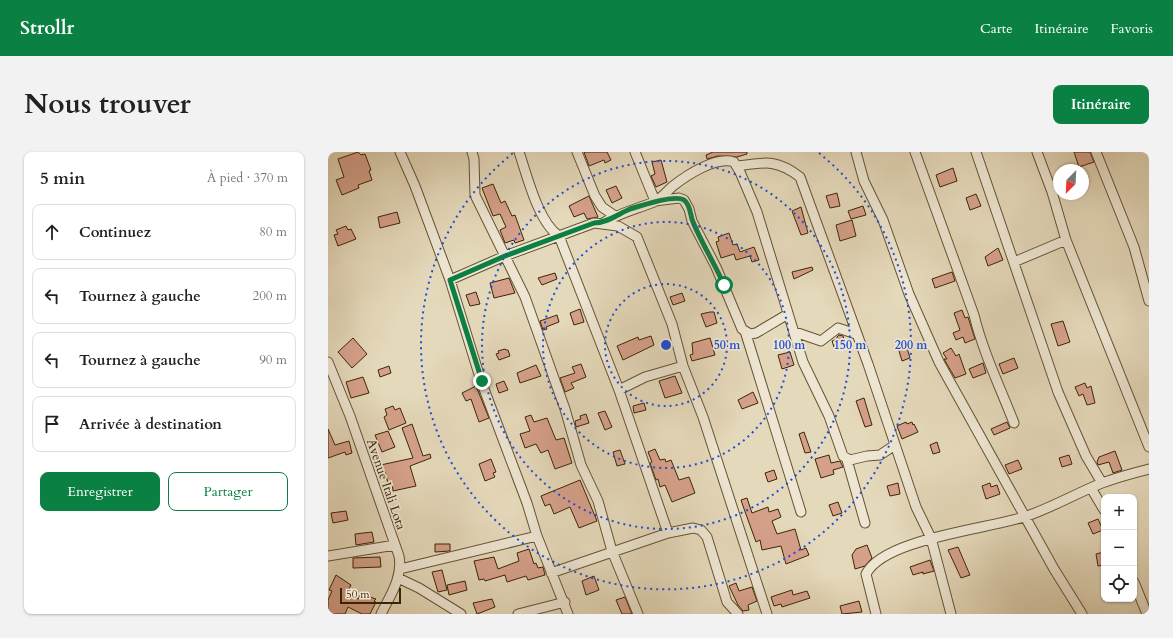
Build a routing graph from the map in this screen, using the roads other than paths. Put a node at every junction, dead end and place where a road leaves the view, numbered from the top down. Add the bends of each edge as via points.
1 (400, 152) edge
2 (472, 152) edge
3 (519, 152) edge
4 (577, 152) edge
5 (635, 152) edge
6 (856, 152) edge
7 (915, 152) edge
8 (976, 152) edge
9 (1037, 152) edge
10 (1096, 152) edge
11 (738, 166) junction
12 (655, 201) junction
13 (615, 216) junction
14 (603, 223) junction
15 (559, 236) junction
16 (1066, 240) junction
17 (505, 256) junction
18 (1014, 262) junction
19 (450, 280) junction
20 (1149, 301) edge
21 (788, 314) junction
22 (744, 331) junction
23 (795, 332) junction
24 (856, 334) junction
25 (328, 362) edge
26 (683, 366) junction
27 (619, 390) junction
28 (1014, 423) dead end
29 (895, 445) junction
30 (1149, 447) edge
31 (847, 460) junction
32 (1149, 469) edge
33 (1102, 483) junction
34 (1091, 488) junction
35 (1101, 505) edge
36 (801, 512) dead end
37 (1025, 517) junction
38 (865, 522) dead end
39 (668, 533) junction
40 (537, 536) junction
41 (931, 538) junction
42 (395, 545) junction
43 (612, 551) junction
44 (328, 556) edge
45 (551, 573) junction
46 (399, 574) junction
47 (1137, 589) edge
48 (565, 602) junction
49 (381, 614) edge
50 (461, 614) edge
51 (518, 614) edge
52 (568, 614) edge
53 (638, 614) edge
54 (738, 614) edge
55 (767, 614) edge
56 (875, 614) edge
57 (951, 614) edge
58 (1082, 614) edge
59 (1147, 614) edge

1 - 19 street
2 - 17 street via 475,195
3 - 15 street via 538,204 552,230
4 - 13 street via 595,196 602,207
5 - 12 street
6 - 37 street via 864,180 883,220 910,294 939,362
7 - 28 street via 974,315 979,337
8 - 18 street
9 - 16 street
10 - 20 street via 1134,247
11 - 12 street via 727,161 697,170 673,185
11 - 21 street via 757,212
11 - 24 street via 770,162 787,168 800,177
12 - 13 street
12 - 22 street via 679,198 684,200
13 - 14 street
14 - 15 street via 594,223
14 - 26 street via 618,226 637,237 672,324
15 - 17 street
15 - 27 street
16 - 18 street
16 - 30 street
17 - 19 street
17 - 43 street via 525,297 565,409 580,465 601,508
18 - 33 street via 1058,392 1086,456
19 - 40 street via 482,381
21 - 22 street via 756,333
21 - 23 street
22 - 36 street
23 - 24 street via 821,341 838,328
23 - 31 street via 804,367 829,416
24 - 29 street
25 - 42 street, Avenue Itali Lota
26 - 27 street via 645,377
26 - 55 street via 703,417
27 - 39 street
29 - 31 street via 880,455
29 - 41 street via 916,507
31 - 38 street
32 - 33 street
33 - 34 street
34 - 35 street
34 - 37 street
37 - 41 street
37 - 58 street
39 - 43 street
39 - 54 street via 693,528 705,534 728,602
40 - 45 street
40 - 46 street
41 - 56 street via 890,553 868,570 866,574
41 - 57 street
42 - 44 street
42 - 46 street, Avenue Itali Lota via 399,556
43 - 45 street
43 - 53 street
45 - 48 street
46 - 49 street
46 - 50 street
47 - 59 street
48 - 51 street
48 - 52 street

